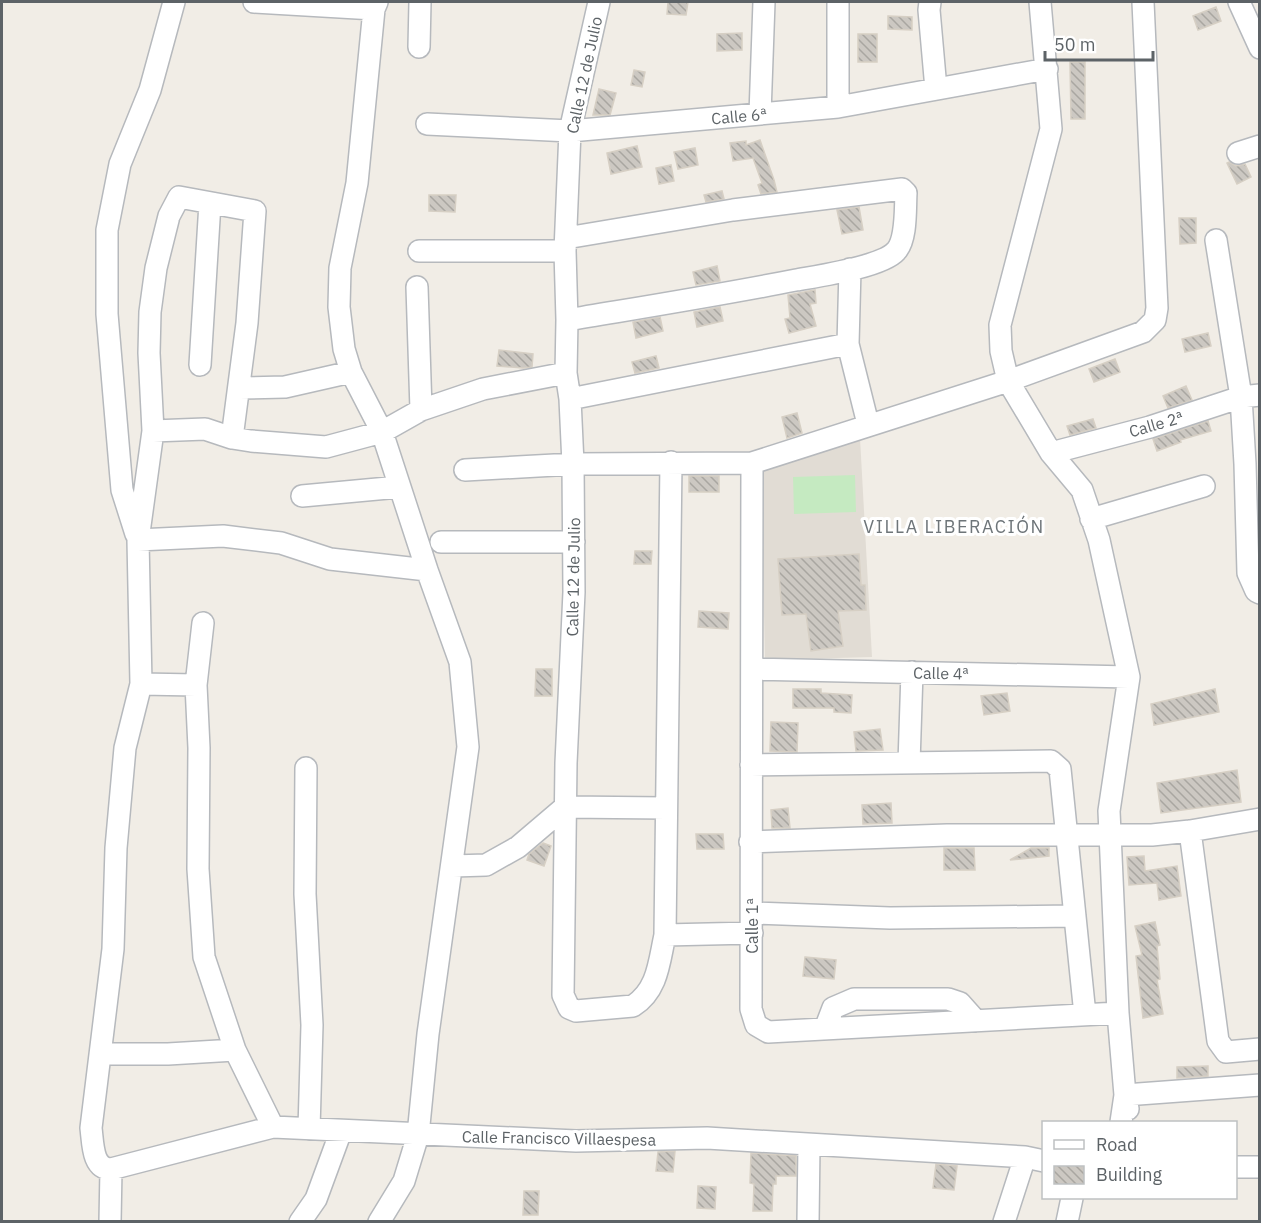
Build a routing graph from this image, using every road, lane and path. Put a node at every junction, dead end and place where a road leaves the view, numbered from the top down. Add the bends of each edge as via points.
1 (174, 2) edge
2 (254, 2) edge
3 (420, 2) edge
4 (599, 2) edge
5 (764, 2) edge
6 (838, 2) edge
7 (930, 2) edge
8 (1040, 2) edge
9 (1143, 2) edge
10 (1239, 2) edge
11 (311, 4) edge
12 (376, 5) edge
13 (419, 47) dead end
14 (1260, 48) edge
15 (1047, 69) junction
16 (936, 89) junction
17 (838, 107) junction
18 (760, 114) junction
19 (427, 124) dead end
20 (570, 131) junction
21 (1260, 146) edge
22 (1238, 153) dead end
23 (210, 203) junction
24 (1216, 240) dead end
25 (565, 244) junction
26 (420, 251) dead end
27 (850, 269) junction
28 (417, 287) dead end
29 (567, 320) junction
30 (848, 344) junction
31 (200, 365) dead end
32 (351, 372) junction
33 (566, 373) junction
34 (1008, 381) junction
35 (240, 388) junction
36 (1250, 396) edge
37 (570, 399) junction
38 (421, 410) junction
39 (868, 424) junction
40 (153, 431) junction
41 (382, 432) junction
42 (232, 438) junction
43 (1051, 453) junction
44 (671, 462) junction
45 (752, 462) junction
46 (573, 465) junction
47 (465, 470) dead end
48 (1204, 486) dead end
49 (399, 487) junction
50 (302, 496) dead end
51 (1091, 519) junction
52 (138, 540) junction
53 (441, 542) dead end
54 (574, 542) junction
55 (427, 570) junction
56 (1260, 593) edge
57 (203, 623) dead end
58 (752, 669) junction
59 (912, 672) junction
60 (1129, 677) junction
61 (141, 684) junction
62 (195, 685) junction
63 (909, 763) junction
64 (751, 765) junction
65 (306, 768) dead end
66 (565, 807) junction
67 (666, 808) junction
68 (1260, 819) edge
69 (1190, 831) junction
70 (1066, 834) junction
71 (1109, 836) junction
72 (750, 842) junction
73 (453, 866) junction
74 (1075, 916) junction
75 (752, 923) junction
76 (665, 935) junction
77 (1118, 1013) junction
78 (1084, 1015) junction
79 (1260, 1049) edge
80 (235, 1050) junction
81 (101, 1054) junction
82 (1260, 1085) edge
83 (1125, 1095) junction
84 (1121, 1121) edge
85 (1131, 1121) edge
86 (273, 1127) junction
87 (309, 1129) junction
88 (341, 1131) junction
89 (418, 1135) junction
90 (808, 1145) junction
91 (1034, 1159) edge
92 (1237, 1167) edge
93 (1260, 1167) edge
94 (111, 1169) junction
95 (1072, 1199) edge
96 (110, 1221) edge
97 (300, 1221) edge
98 (379, 1221) edge
99 (808, 1221) edge
100 (1004, 1221) edge
101 (1066, 1221) edge

1 - 52 street via 150,90 120,164 107,230 107,314 122,490
2 - 11 street
3 - 13 street
4 - 20 street, Calle 12 de Julio
5 - 18 street
6 - 17 street
7 - 16 street
8 - 15 street
9 - 34 street via 1155,320 1143,332
10 - 14 street
11 - 12 street
12 - 32 street via 357,183 340,268 340,318
15 - 16 street, Calle 6ª
15 - 34 street via 1051,129 1000,325
16 - 17 street, Calle 6ª
17 - 18 street, Calle 6ª
18 - 20 street, Calle 6ª
19 - 20 street, Calle 6ª
20 - 25 street, Calle 12 de Julio
21 - 22 street
23 - 31 street
23 - 35 street via 255,211
23 - 40 street via 179,197 161,247 150,312
24 - 36 street
25 - 26 street
25 - 27 street via 733,210 902,189 906,193 904,226 897,251
25 - 29 street, Calle 12 de Julio
27 - 29 street
27 - 30 street
28 - 38 street
29 - 33 street, Calle 12 de Julio
30 - 37 street
30 - 39 street
32 - 35 street via 285,387
32 - 41 street
33 - 37 street, Calle 12 de Julio
33 - 38 street via 483,389
34 - 39 street
34 - 43 street
35 - 42 street
36 - 43 street, Calle 2ª
36 - 56 street via 1245,464 1248,573
37 - 46 street, Calle 12 de Julio
38 - 41 street
39 - 45 street
40 - 42 street via 205,429
40 - 52 street
41 - 42 street via 326,447
41 - 49 street
43 - 51 street via 1082,490
44 - 45 street
44 - 46 street
44 - 67 street
45 - 58 street, Calle 1ª
46 - 47 street
46 - 54 street, Calle 12 de Julio
48 - 51 street
49 - 50 street
49 - 55 street
51 - 60 street
52 - 55 street via 223,536 281,543 330,559
52 - 61 street
53 - 54 street
54 - 66 street, Calle 12 de Julio
55 - 73 street via 460,662 468,747
57 - 62 street
58 - 59 street, Calle 4ª
58 - 64 street, Calle 1ª
59 - 60 street, Calle 4ª
59 - 63 street
60 - 71 street via 1109,811
61 - 62 street
61 - 81 street via 125,748 116,848 113,949
62 - 80 street via 198,869 204,957
63 - 64 street
63 - 70 street via 1051,761 1060,769
64 - 72 street, Calle 1ª
65 - 87 street via 305,894 312,1025
66 - 67 street
66 - 73 street via 518,848 486,865
66 - 76 street, Calle 12 de Julio via 563,995 568,1008 576,1011 633,1006 640,1001 655,982
67 - 76 street
68 - 69 street
69 - 71 street
69 - 79 street via 1218,1041 1226,1052
70 - 71 street
70 - 72 street
70 - 74 street
71 - 77 street
72 - 75 street, Calle 1ª
73 - 89 street via 429,1022
74 - 75 street
74 - 78 street
75 - 76 street
75 - 78 street, Calle 1ª via 751,1009 756,1025 768,1032
77 - 78 street, Calle 1ª
77 - 83 street
80 - 81 street
80 - 86 street
81 - 94 street via 91,1128 99,1165
82 - 83 street
83 - 84 street
83 - 85 street
86 - 87 street, Calle Francisco Villaespesa
86 - 94 street, Calle Francisco Villaespesa
87 - 88 street, Calle Francisco Villaespesa
88 - 89 street, Calle Francisco Villaespesa
88 - 97 street via 316,1199
89 - 90 street, Calle Francisco Villaespesa via 576,1141 707,1138
89 - 98 street via 404,1181
90 - 91 street, Calle Francisco Villaespesa
90 - 99 street
91 - 100 street
92 - 93 street
94 - 96 street
95 - 101 street

